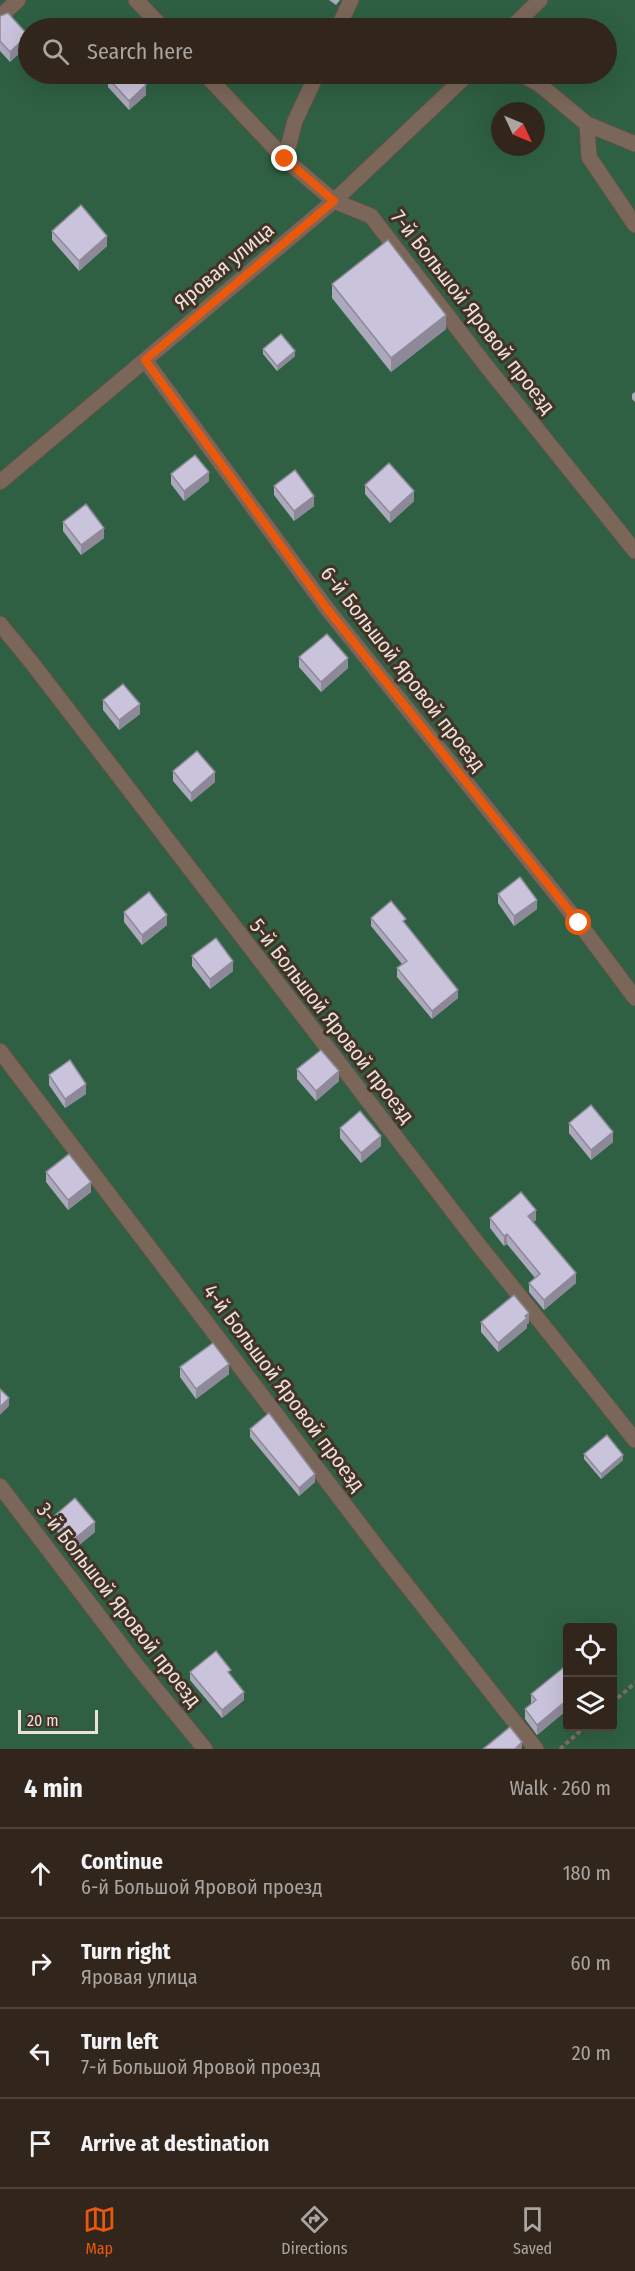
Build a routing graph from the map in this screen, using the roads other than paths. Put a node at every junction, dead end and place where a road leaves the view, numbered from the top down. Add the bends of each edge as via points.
1 (18, 0) edge
2 (136, 0) edge
3 (351, 0) edge
4 (540, 0) edge
5 (0, 17) edge
6 (153, 18) edge
7 (343, 18) edge
8 (521, 18) edge
9 (214, 84) edge
10 (312, 84) edge
11 (457, 84) edge
12 (540, 84) edge
13 (586, 124) junction
14 (635, 144) edge
15 (285, 159) junction
16 (334, 201) junction
17 (635, 225) edge
18 (145, 360) junction
19 (0, 482) edge
20 (635, 551) edge
21 (0, 624) edge
22 (635, 998) edge
23 (0, 1052) edge
24 (635, 1440) edge
25 (0, 1486) edge
26 (205, 1749) edge
27 (536, 1749) edge

1 - 5 street
2 - 6 street
3 - 7 street
4 - 8 street
9 - 15 street, 7-й Большой Яровой проезд
10 - 15 street via 295,121
11 - 16 street, Яровая улица
12 - 13 street
13 - 14 street
13 - 17 street via 589,157
15 - 16 street, 7-й Большой Яровой проезд
16 - 18 street, Яровая улица
16 - 20 street, 7-й Большой Яровой проезд via 371,216
18 - 19 street, Яровая улица
18 - 22 street, 6-й Большой Яровой проезд via 328,610
21 - 24 street, 5-й Большой Яровой проезд via 478,1244
23 - 27 street, 4-й Большой Яровой проезд via 383,1555
25 - 26 street, 3-й Большой Яровой проезд

